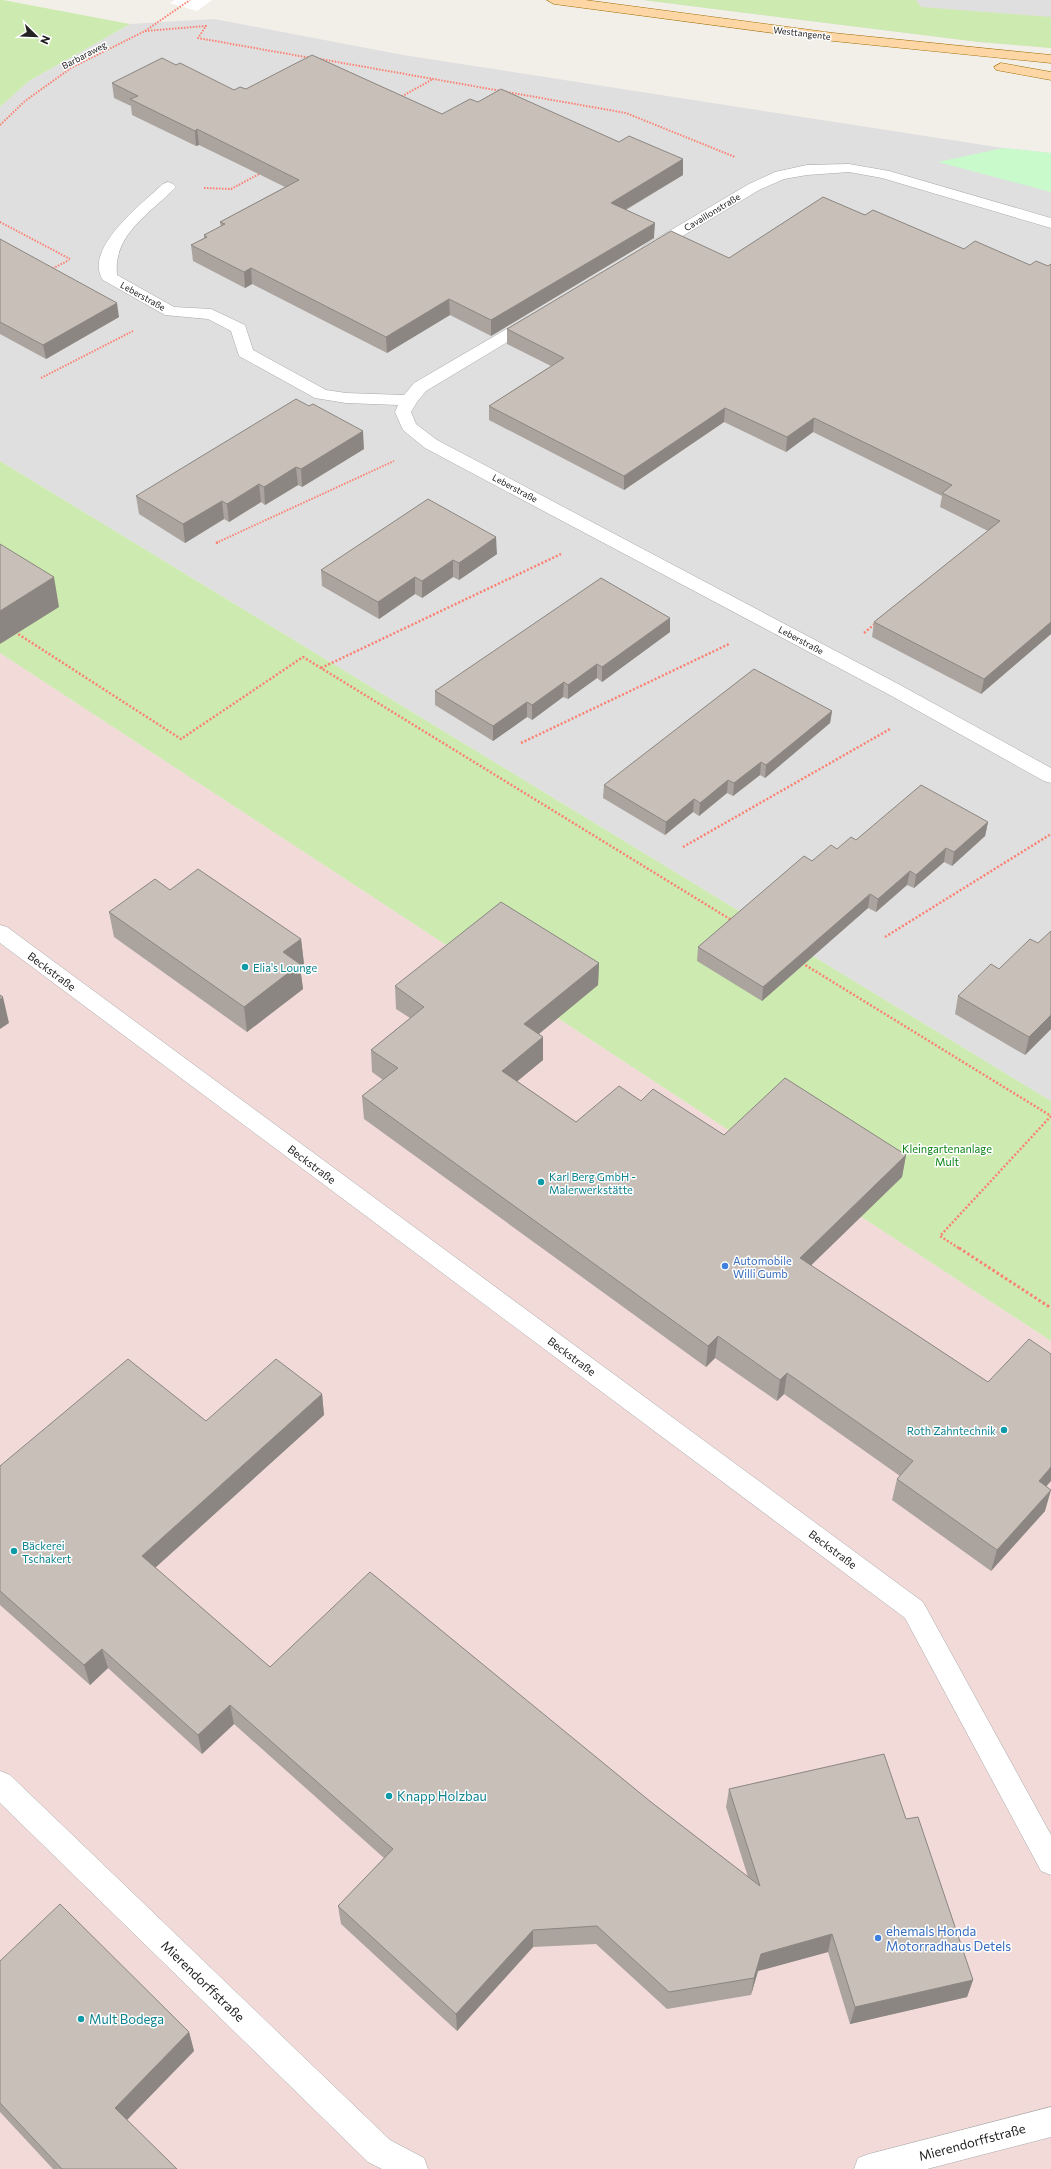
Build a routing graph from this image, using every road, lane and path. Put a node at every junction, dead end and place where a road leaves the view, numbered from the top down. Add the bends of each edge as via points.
1 (190, 0) edge
2 (554, 0) edge
3 (145, 31) junction
4 (833, 37) junction
5 (1051, 59) edge
6 (1051, 76) edge
7 (433, 79) junction
8 (398, 98) edge
9 (0, 125) edge
10 (266, 170) edge
11 (780, 174) junction
12 (168, 187) joint
13 (0, 222) edge
14 (1051, 223) edge
15 (638, 256) edge
16 (50, 270) edge
17 (171, 312) junction
18 (543, 314) edge
19 (41, 378) dead end
20 (409, 400) junction
21 (431, 444) junction
22 (603, 534) junction
23 (216, 543) dead end
24 (882, 618) edge
25 (771, 624) junction
26 (13, 630) edge
27 (834, 657) junction
28 (321, 668) junction
29 (926, 708) junction
30 (521, 743) dead end
31 (1051, 776) edge
32 (1051, 834) edge
33 (683, 847) dead end
34 (740, 925) edge
35 (0, 932) edge
36 (885, 938) dead end
37 (801, 962) edge
38 (1051, 1308) edge
39 (0, 1784) edge
40 (1051, 1862) edge
41 (1051, 2122) edge
42 (413, 2169) edge
43 (869, 2169) edge

1 - 3 path, Barbaraweg
2 - 4 main road, Westtangente
3 - 7 path via 206,26 198,38
3 - 9 path, Barbaraweg via 70,68 25,101
4 - 5 main road, Westtangente
4 - 6 main road
7 - 8 path
7 - 11 path via 626,113
10 - 12 path via 231,189
11 - 14 street, Cavaillonstraße via 849,168 884,174
11 - 15 street, Cavaillonstraße
12 - 17 street, Leberstraße via 125,230 112,246 107,261 109,277
13 - 16 path via 71,259
17 - 19 path
17 - 20 street, Leberstraße via 211,314 239,328 245,353 321,394 346,398
18 - 20 street via 420,388
20 - 21 street, Leberstraße via 403,412 409,426
21 - 22 street, Leberstraße
21 - 23 path
22 - 25 street, Leberstraße
22 - 28 path
24 - 27 path
25 - 27 street, Leberstraße
25 - 30 path
26 - 28 path via 181,739 302,657
27 - 29 street, Leberstraße
28 - 34 path
29 - 31 street, Leberstraße
29 - 33 path
32 - 36 path
35 - 40 street, Beckstraße via 914,1610
37 - 38 path via 1051,1116 940,1236
39 - 42 street, Mierendorffstraße via 379,2151
41 - 43 street, Mierendorffstraße

